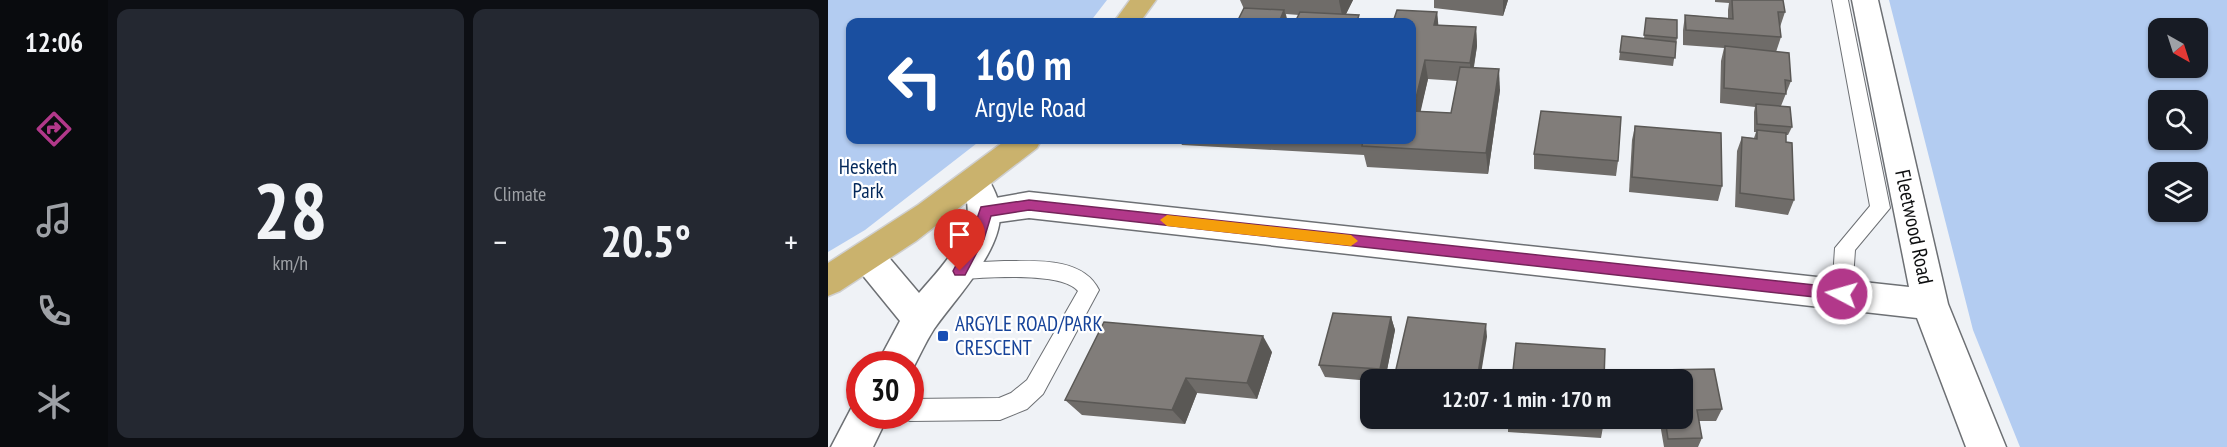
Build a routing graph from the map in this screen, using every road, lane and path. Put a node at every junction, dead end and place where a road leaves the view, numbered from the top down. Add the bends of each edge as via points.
1 (1143, 0) edge
2 (1840, 0) edge
3 (1865, 0) edge
4 (1130, 18) edge
5 (1023, 144) edge
6 (980, 196) junction
7 (868, 257) junction
8 (960, 271) junction
9 (828, 281) edge
10 (1842, 294) junction
11 (1930, 304) junction
12 (921, 320) junction
13 (903, 351) edge
14 (924, 410) edge
15 (860, 429) edge
16 (850, 447) edge
17 (1986, 447) edge

1 - 4 highway
2 - 10 lane via 1880,208 1845,248
3 - 11 street, Fleetwood Road
5 - 6 highway
6 - 7 highway
6 - 8 street via 977,239
6 - 10 street via 1029,205
7 - 9 highway
7 - 12 street
8 - 12 street
8 - 14 lane via 1062,273 1079,279 1089,290 1035,387 1019,401 1000,409
10 - 11 street
11 - 17 street, Fleetwood Road
12 - 13 street
15 - 16 street

